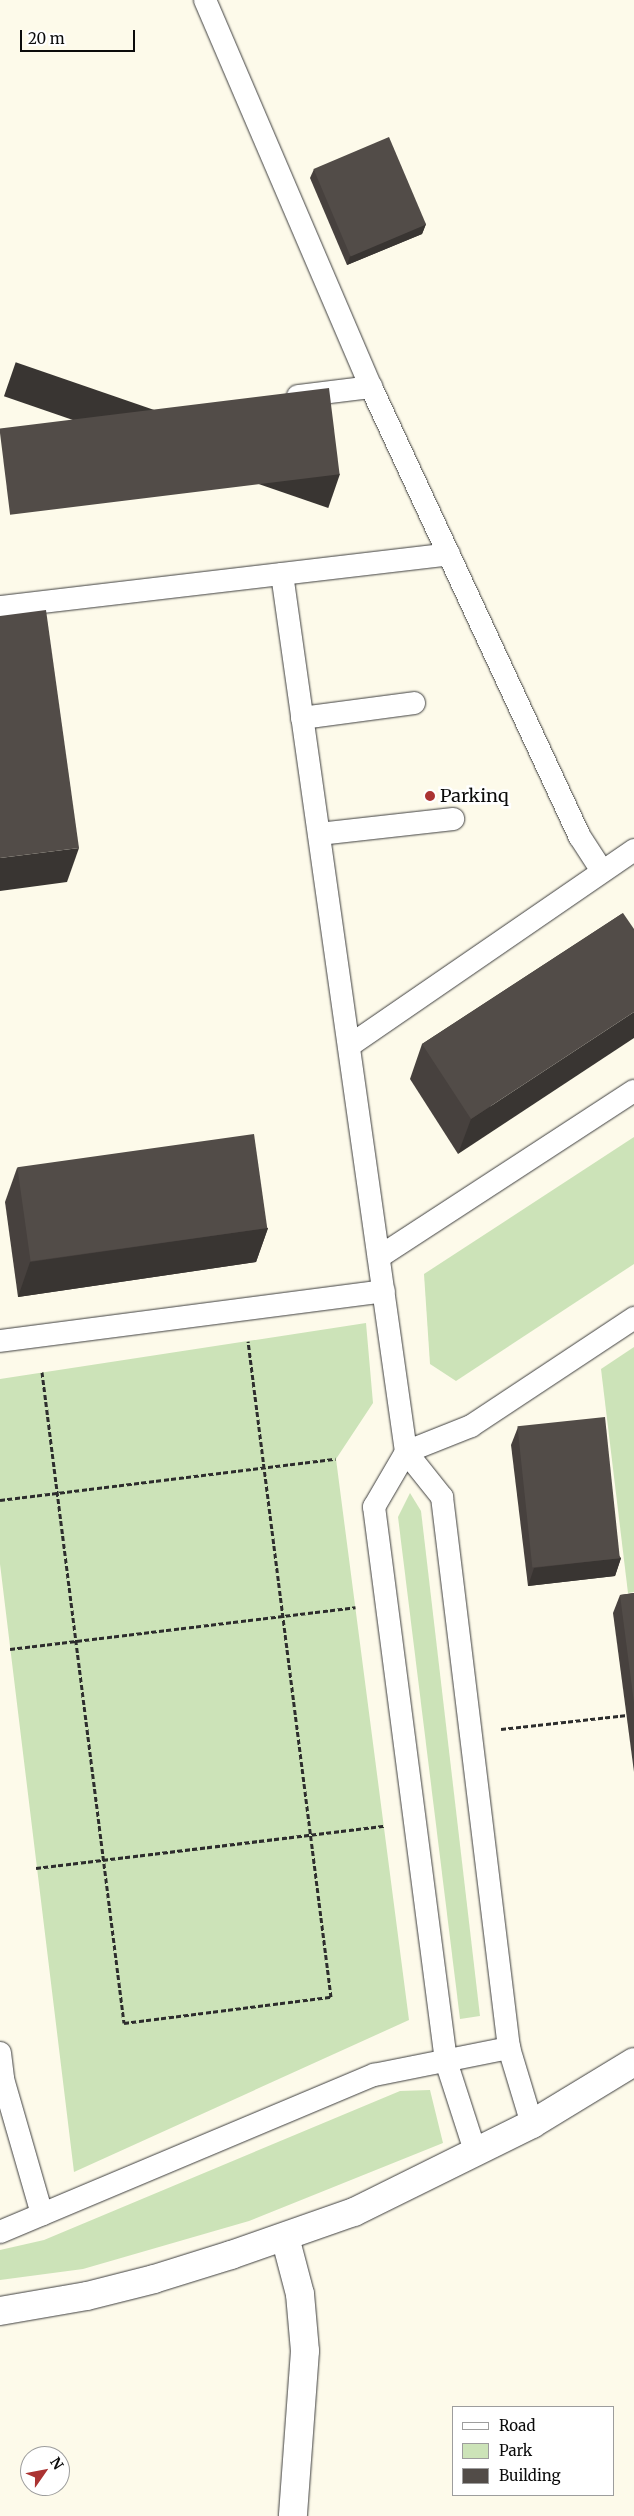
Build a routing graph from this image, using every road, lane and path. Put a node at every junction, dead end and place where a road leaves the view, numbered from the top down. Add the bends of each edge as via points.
1 (205, 0) edge
2 (371, 387) junction
3 (273, 400) edge
4 (449, 554) junction
5 (282, 574) junction
6 (0, 607) edge
7 (414, 703) dead end
8 (302, 718) junction
9 (453, 819) dead end
10 (319, 834) junction
11 (634, 850) edge
12 (602, 871) junction
13 (349, 1046) junction
14 (634, 1091) edge
15 (379, 1257) junction
16 (384, 1291) junction
17 (634, 1318) edge
18 (0, 1341) edge
19 (248, 1341) dead end
20 (42, 1372) dead end
21 (406, 1452) junction
22 (336, 1459) dead end
23 (264, 1468) junction
24 (57, 1493) junction
25 (0, 1500) edge
26 (356, 1607) dead end
27 (283, 1616) junction
28 (76, 1641) junction
29 (10, 1649) dead end
30 (627, 1716) dead end
31 (471, 1733) junction
32 (384, 1826) dead end
33 (310, 1835) junction
34 (103, 1860) junction
35 (36, 1868) dead end
36 (509, 2048) junction
37 (0, 2053) edge
38 (446, 2061) junction
39 (634, 2062) edge
40 (532, 2124) junction
41 (476, 2154) junction
42 (42, 2214) junction
43 (0, 2232) edge
44 (285, 2237) junction
45 (0, 2311) edge
46 (293, 2516) edge

1 - 2 lane
2 - 3 lane
2 - 4 lane
4 - 5 lane
4 - 12 lane via 580,837
5 - 6 lane
5 - 8 lane
7 - 8 lane
8 - 10 lane
9 - 10 lane
10 - 13 lane
11 - 12 lane
12 - 13 lane
13 - 15 lane
14 - 15 lane
15 - 16 lane
16 - 18 lane
16 - 21 lane
17 - 21 lane via 471,1426
19 - 23 path
20 - 24 path
21 - 31 lane via 442,1496
21 - 38 lane via 374,1507
22 - 23 path
23 - 24 path
23 - 27 path
24 - 25 path
24 - 28 path
26 - 27 path
27 - 28 path
27 - 33 path
28 - 29 path
28 - 34 path
30 - 31 path
31 - 36 lane
32 - 33 path
33 - 34 path
33 - 34 path via 331,1997 124,2023
34 - 35 path
36 - 38 lane
36 - 40 lane
37 - 42 lane via 3,2079
38 - 41 lane
38 - 42 lane via 374,2075
39 - 40 street
40 - 41 street
41 - 44 street via 354,2212
42 - 43 lane
44 - 45 street via 154,2279 87,2296
44 - 46 street via 300,2294 305,2351

